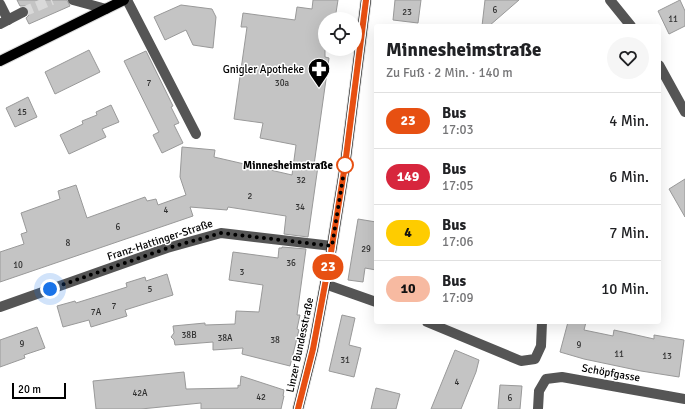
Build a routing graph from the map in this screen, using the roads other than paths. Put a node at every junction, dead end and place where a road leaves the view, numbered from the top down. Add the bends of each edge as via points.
1 (73, 0) edge
2 (124, 0) edge
3 (127, 0) edge
4 (366, 0) edge
5 (610, 0) edge
6 (0, 4) edge
7 (106, 9) junction
8 (23, 12) tunnel mouth
9 (4, 22) edge
10 (628, 24) edge
11 (0, 61) edge
12 (661, 69) edge
13 (685, 112) edge
14 (196, 134) dead end
15 (332, 246) junction
16 (325, 284) junction
17 (374, 301) edge
18 (0, 307) edge
19 (432, 324) edge
20 (542, 324) edge
21 (685, 398) edge
22 (298, 409) edge
23 (538, 409) edge

1 - 7 street
2 - 7 main road
3 - 14 street
4 - 15 main road, Linzer Bundesstraße
5 - 10 street
6 - 9 street
7 - 11 main road
8 - 9 street
12 - 13 street
15 - 16 main road, Linzer Bundesstraße
15 - 18 street, Franz-Hattinger-Straße via 221,233 168,248
16 - 17 street
16 - 22 main road, Linzer Bundesstraße
19 - 20 street via 521,361 535,359 541,346
21 - 23 street, Schöpfgasse via 562,376 546,379 539,391

